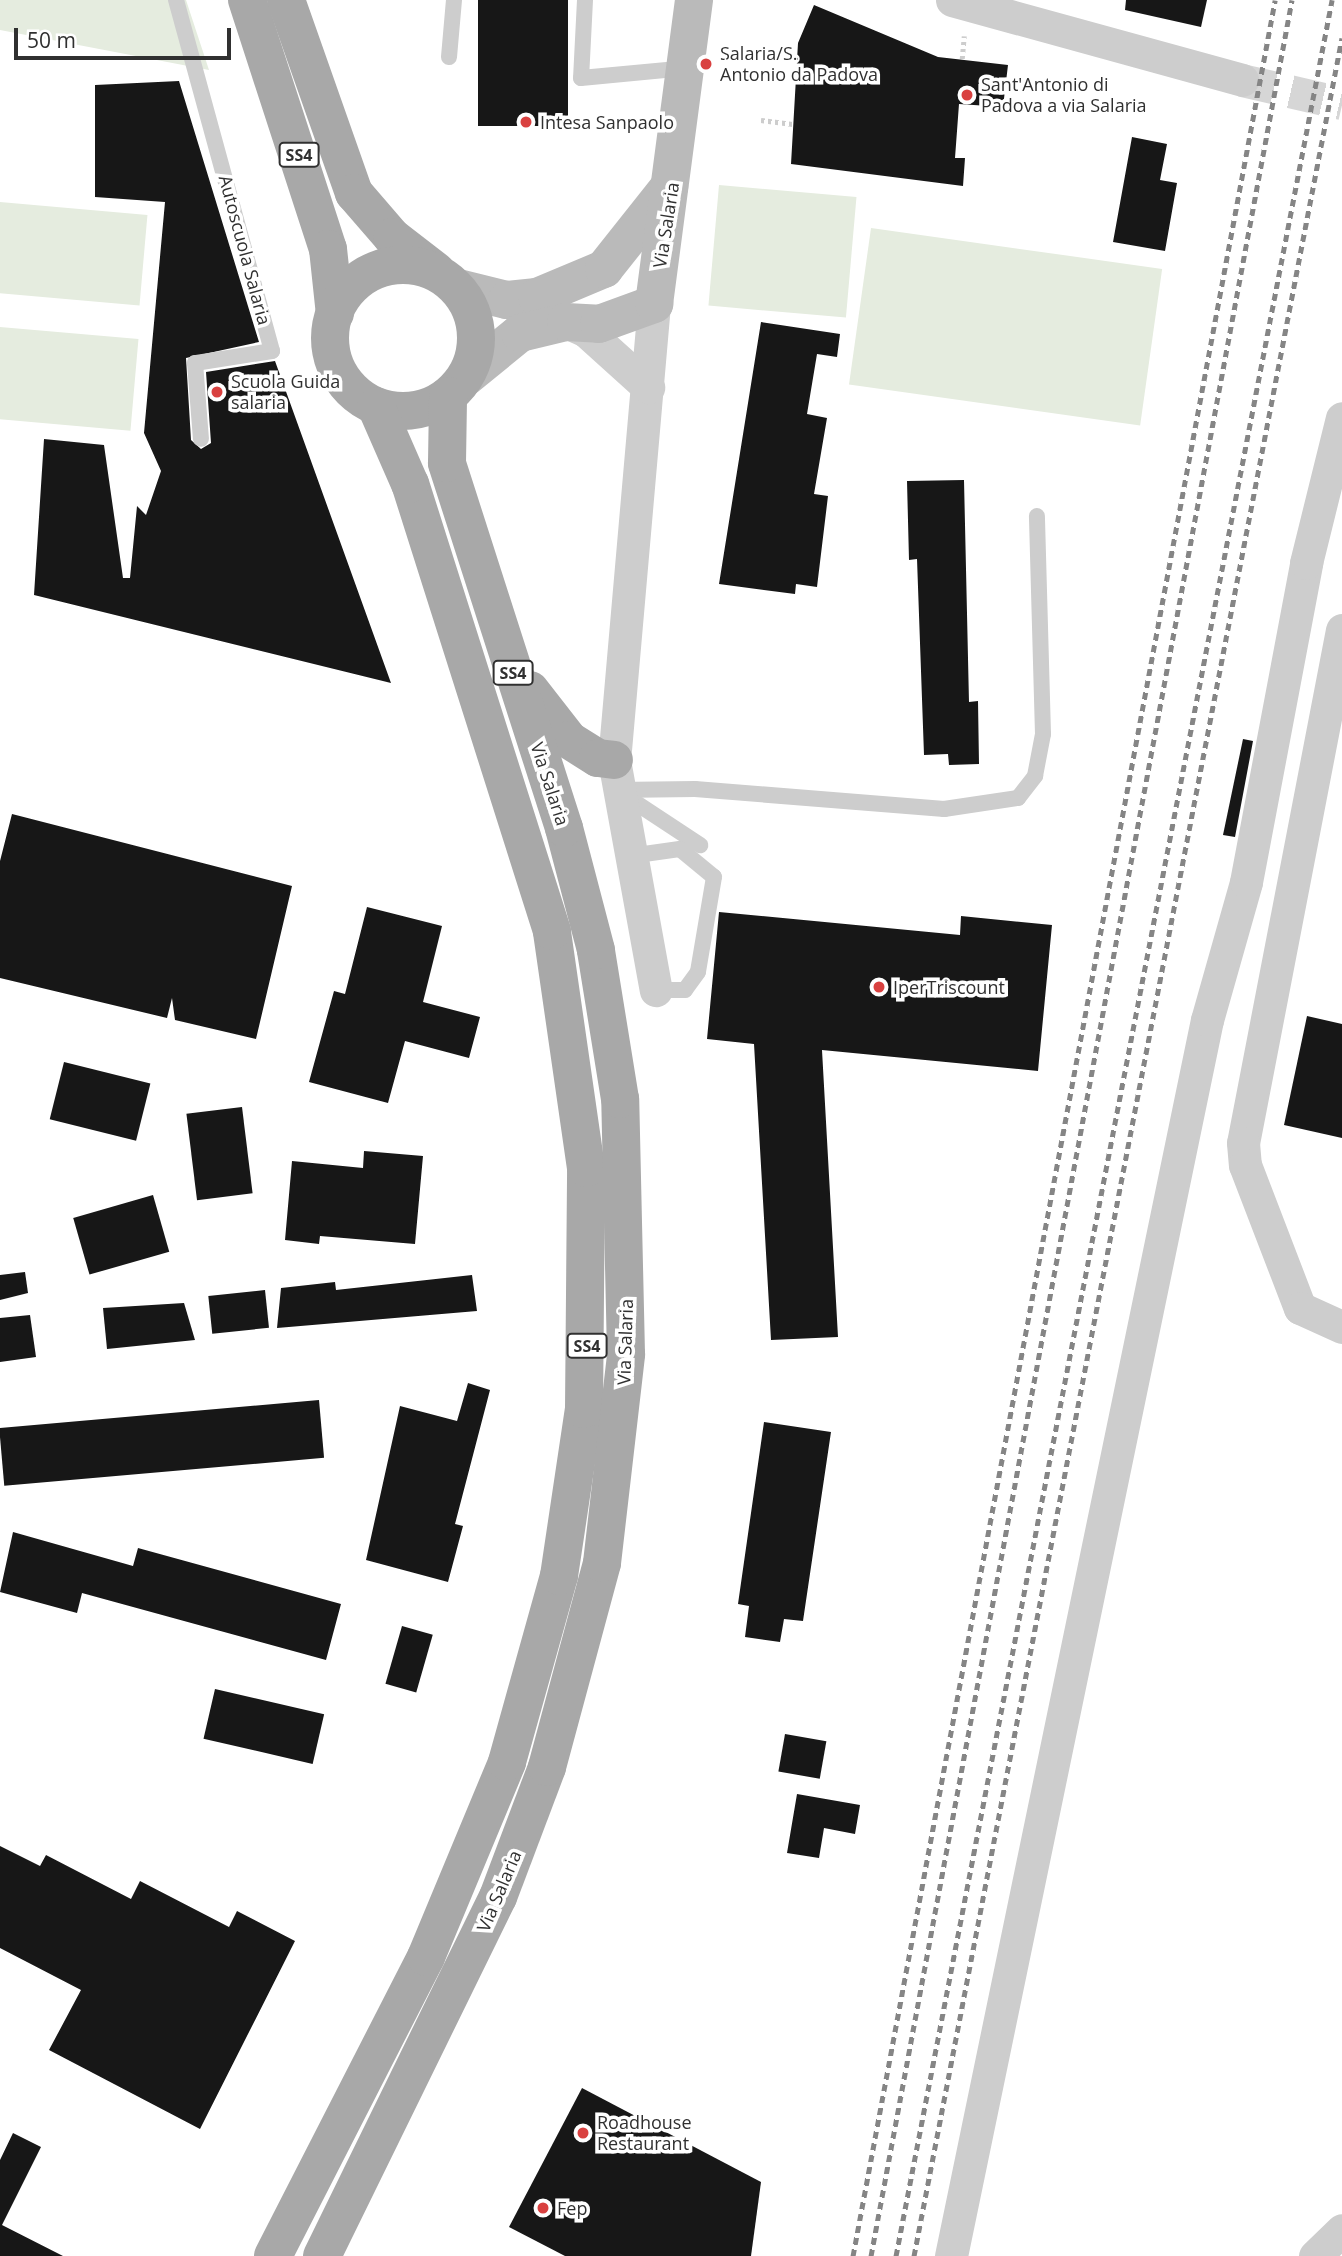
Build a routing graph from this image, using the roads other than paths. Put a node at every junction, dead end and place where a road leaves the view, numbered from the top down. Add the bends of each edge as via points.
1 (176, 0) edge
2 (247, 0) edge
3 (286, 0) edge
4 (454, 0) edge
5 (585, 0) edge
6 (694, 0) edge
7 (952, 0) edge
8 (449, 57) dead end
9 (687, 68) junction
10 (1242, 80) tunnel mouth
11 (672, 182) junction
12 (447, 280) junction
13 (654, 304) junction
14 (335, 314) junction
15 (566, 322) junction
16 (457, 386) junction
17 (648, 387) junction
18 (376, 407) junction
19 (1342, 418) edge
20 (201, 439) dead end
21 (1037, 516) dead end
22 (1342, 629) edge
23 (506, 653) junction
24 (615, 775) junction
25 (680, 849) junction
26 (630, 856) junction
27 (656, 990) joint
28 (1342, 1327) edge
29 (1342, 2230) edge
30 (273, 2256) edge
31 (323, 2256) edge
32 (951, 2256) edge
33 (1315, 2256) edge

1 - 20 lane, Autoscuola Salaria via 272,351 195,363
2 - 14 main road, SS4 via 318,212 333,271
3 - 12 main road, SS4 via 354,193 392,237
4 - 8 lane
5 - 9 lane via 582,78
6 - 9 street, Via Salaria
7 - 10 street
9 - 11 street, Via Salaria
11 - 12 street via 604,269 537,297 507,300
11 - 13 street, Via Salaria
12 - 14 main road via 386,266 361,277
12 - 16 main road via 477,334
13 - 15 street via 599,324
13 - 17 street, Via Salaria
14 - 18 main road via 331,353 341,377
15 - 16 street via 520,333
15 - 17 street via 586,331
16 - 18 main road via 427,407
16 - 23 main road, Via Salaria / SS4 via 447,463
17 - 24 street, Via Salaria
18 - 30 main road, SS4 via 410,484 552,931 586,1168 584,1409 559,1576 502,1773 426,1957
19 - 32 street via 1306,562 1248,869 1210,1007
21 - 24 lane via 1043,734 1035,776 1018,798 944,809 695,789
22 - 28 street via 1243,1143 1245,1166 1300,1308
23 - 24 main road via 569,740
23 - 31 main road, Via Salaria / SS4 via 565,828 610,1026 628,1216 620,1436 588,1626 542,1779 492,1909
24 - 25 lane via 700,845
24 - 26 street, Via Salaria
25 - 26 lane
25 - 27 lane via 714,877 707,945 692,984
26 - 27 street, Via Salaria
29 - 33 street

